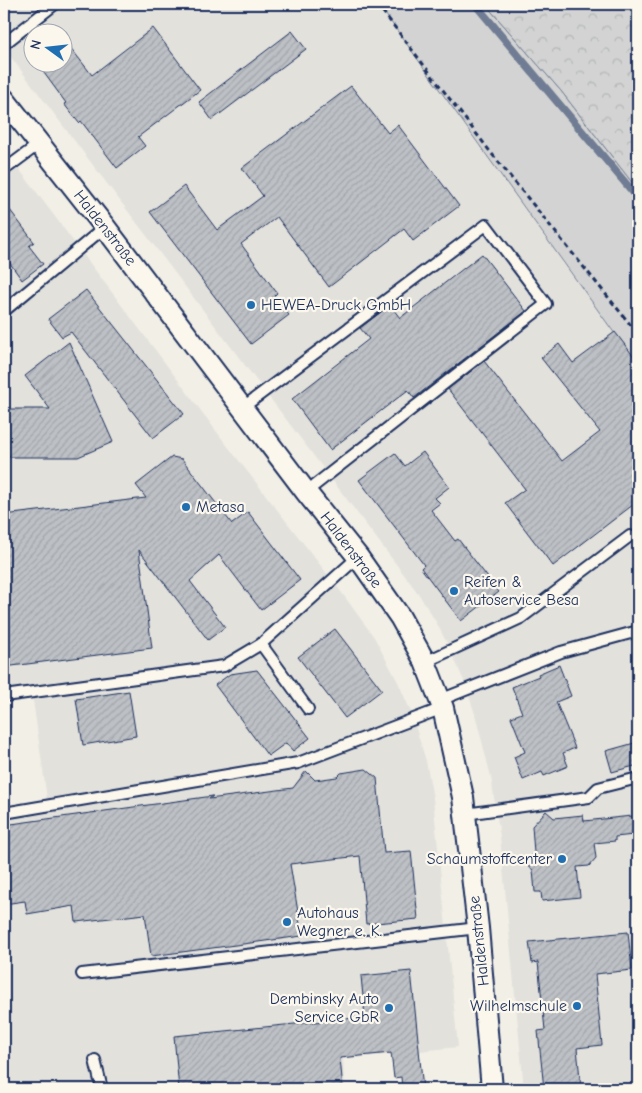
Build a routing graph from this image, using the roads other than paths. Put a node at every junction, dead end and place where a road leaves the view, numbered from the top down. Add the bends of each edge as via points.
1 (55, 4) edge
2 (4, 44) edge
3 (4, 100) edge
4 (39, 144) junction
5 (4, 170) edge
6 (105, 227) junction
7 (4, 311) edge
8 (242, 408) junction
9 (306, 492) junction
10 (630, 536) dead end
11 (358, 557) junction
12 (638, 631) edge
13 (261, 644) junction
14 (425, 662) junction
15 (4, 696) edge
16 (442, 704) junction
17 (308, 709) dead end
18 (638, 778) edge
19 (4, 813) edge
20 (465, 814) junction
21 (478, 928) junction
22 (82, 974) dead end
23 (96, 1060) dead end
24 (102, 1089) edge
25 (492, 1089) edge

1 - 2 lane
3 - 4 street, Haldenstraße
4 - 5 lane
4 - 6 street, Haldenstraße
6 - 7 lane
6 - 8 street, Haldenstraße
8 - 9 street, Haldenstraße
8 - 9 lane via 486,225 546,304
9 - 11 street, Haldenstraße
10 - 14 lane via 521,618
11 - 13 lane
11 - 14 street, Haldenstraße via 400,617
12 - 16 lane via 561,652
13 - 15 lane via 224,666
13 - 17 lane
14 - 16 street, Haldenstraße
16 - 19 lane via 298,763
16 - 20 street, Haldenstraße
18 - 20 lane via 598,788 590,797
20 - 21 street, Haldenstraße
21 - 22 lane
21 - 25 street, Haldenstraße
23 - 24 lane

